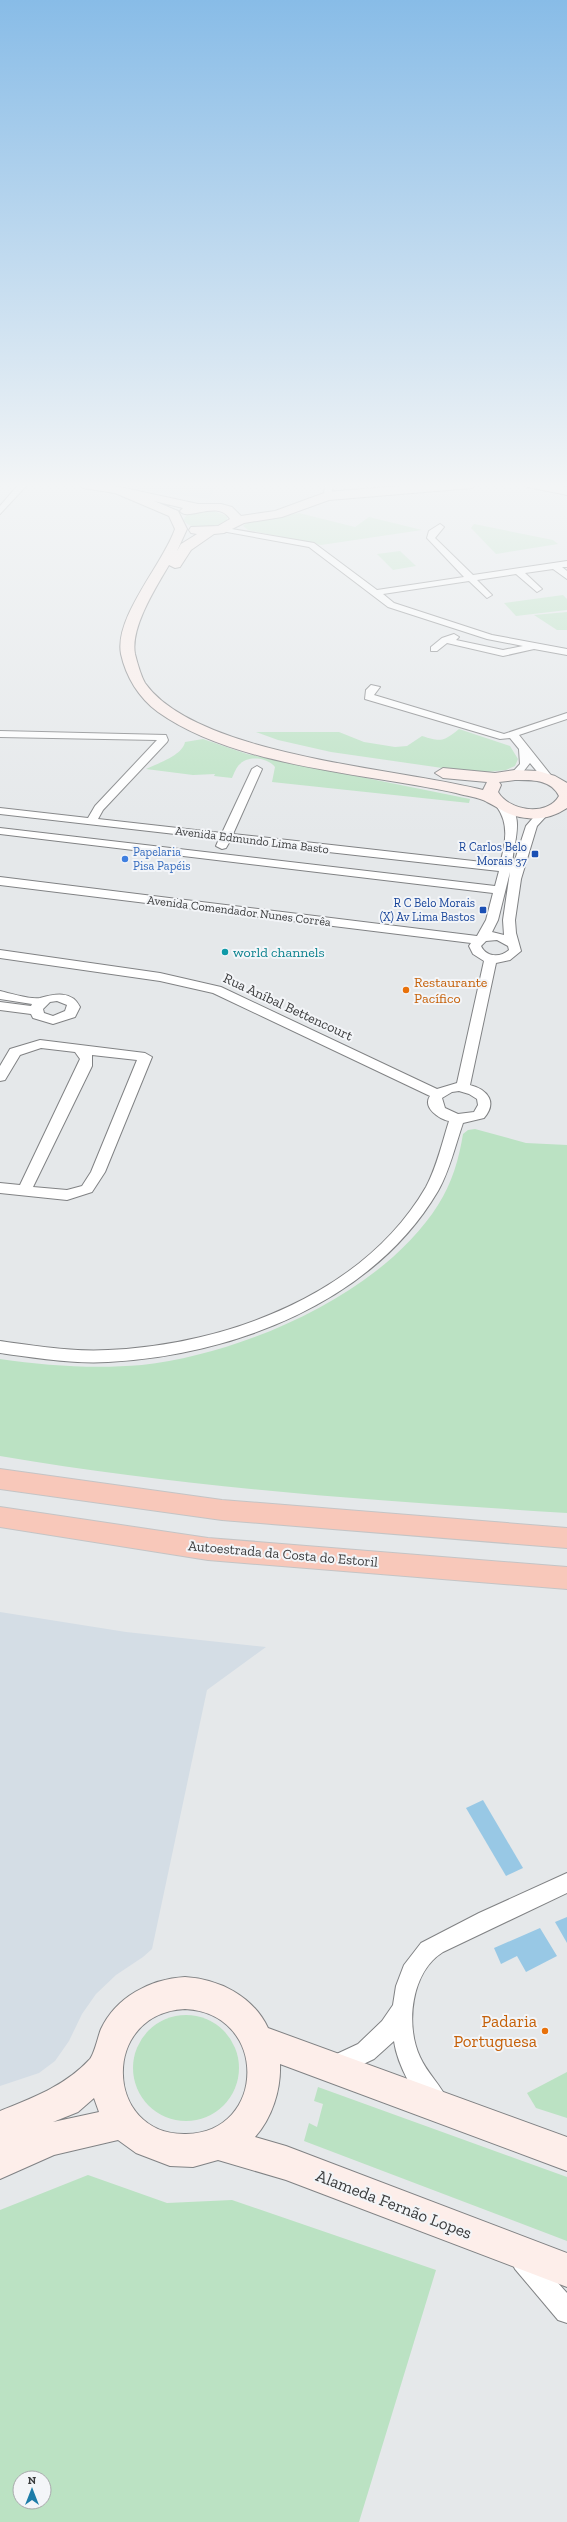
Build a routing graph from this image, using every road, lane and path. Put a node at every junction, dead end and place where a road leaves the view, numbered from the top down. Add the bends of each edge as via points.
1 (145, 602) edge
2 (157, 602) edge
3 (386, 602) edge
4 (470, 630) junction
5 (445, 640) junction
6 (539, 646) junction
7 (434, 650) dead end
8 (567, 652) edge
9 (375, 687) dead end
10 (566, 717) edge
11 (0, 734) edge
12 (513, 735) junction
13 (524, 750) junction
14 (257, 769) dead end
15 (510, 776) junction
16 (549, 779) junction
17 (565, 788) edge
18 (498, 803) junction
19 (556, 809) edge
20 (0, 810) edge
21 (91, 821) junction
22 (0, 831) edge
23 (226, 837) junction
24 (217, 856) junction
25 (505, 868) junction
26 (519, 870) junction
27 (0, 881) edge
28 (500, 890) junction
29 (0, 891) edge
30 (479, 942) junction
31 (513, 944) junction
32 (0, 954) edge
33 (491, 959) junction
34 (0, 995) edge
35 (0, 1006) edge
36 (80, 1050) junction
37 (0, 1077) edge
38 (463, 1087) junction
39 (438, 1094) junction
40 (457, 1119) junction
41 (0, 1188) edge
42 (24, 1190) junction
43 (0, 1347) edge
44 (0, 1480) edge
45 (0, 1517) edge
46 (567, 1538) edge
47 (567, 1578) edge
48 (567, 1883) edge
49 (405, 2005) junction
50 (258, 2040) junction
51 (107, 2067) junction
52 (331, 2068) junction
53 (442, 2108) junction
54 (122, 2123) junction
55 (0, 2128) edge
56 (218, 2144) junction
57 (567, 2154) edge
58 (0, 2162) edge
59 (513, 2250) junction
60 (567, 2270) edge
61 (567, 2311) edge

1 - 18 street via 134,623 129,643 129,660 141,685 159,704 184,722 258,750 426,782
2 - 15 street via 146,625 141,658 149,676 165,695 178,706 209,724 281,748 347,761 464,776
3 - 4 street
4 - 5 street
4 - 6 street
5 - 6 street via 503,653
5 - 7 street
6 - 8 street
9 - 12 street via 369,697 504,737
10 - 12 street
11 - 21 street via 162,737 163,740 104,803
12 - 13 street
13 - 15 street via 525,765
13 - 16 street
14 - 23 street
15 - 16 street via 526,774
15 - 18 street via 492,786 490,792
16 - 17 street
17 - 19 street via 566,800
18 - 19 street via 522,813
18 - 25 street via 508,813 512,830
19 - 26 street via 537,817 529,829
20 - 21 street, Avenida Edmundo Lima Basto
21 - 23 street, Avenida Edmundo Lima Basto
22 - 24 street, Avenida Edmundo Lima Basto
23 - 24 street
23 - 25 street, Avenida Edmundo Lima Basto
24 - 28 street, Avenida Edmundo Lima Basto
25 - 26 street, Avenida Edmundo Lima Basto
25 - 28 street
26 - 31 street via 509,918 509,932
27 - 30 street, Avenida Comendador Nunes Corrêa
28 - 30 street via 492,920
29 - 30 street, Avenida Comendador Nunes Corrêa
30 - 31 street via 497,936
30 - 33 street via 481,956
31 - 33 street via 515,951 509,957
32 - 39 street, Rua Aníbal Bettencourt via 166,978 217,990
33 - 38 street
34 - 35 street via 38,1006
36 - 37 street via 31,1045 15,1052
36 - 42 street via 85,1053 87,1059 85,1066
36 - 42 street via 145,1057 98,1172 87,1189 67,1195
38 - 39 street via 448,1088
38 - 40 street via 482,1096 486,1106 479,1115
39 - 40 street via 435,1099 438,1109
40 - 43 street via 438,1176 422,1205 374,1258 357,1272 322,1295 279,1317 225,1337 172,1350 91,1356 37,1353
41 - 42 street
44 - 46 highway via 222,1510
45 - 47 highway, Autoestrada da Costa do Estoril via 208,1549
48 - 49 street via 486,1920 429,1950 416,1964 407,1987
49 - 52 street via 386,2035 353,2060
49 - 53 street via 404,2040 410,2058 425,2086
50 - 51 street via 247,2021 231,2005 212,1995 196,1991 179,1991 154,1999 131,2016 115,2039
50 - 52 street
50 - 56 street via 263,2063 261,2087 255,2104 238,2130
51 - 54 street via 109,2096
51 - 55 street via 66,2100
52 - 53 street
53 - 57 street
54 - 56 street via 136,2138 155,2148 176,2153 198,2152
54 - 58 street via 52,2139
56 - 59 street, Alameda Fernão Lopes via 286,2163
59 - 60 street, Alameda Fernão Lopes
59 - 61 street

